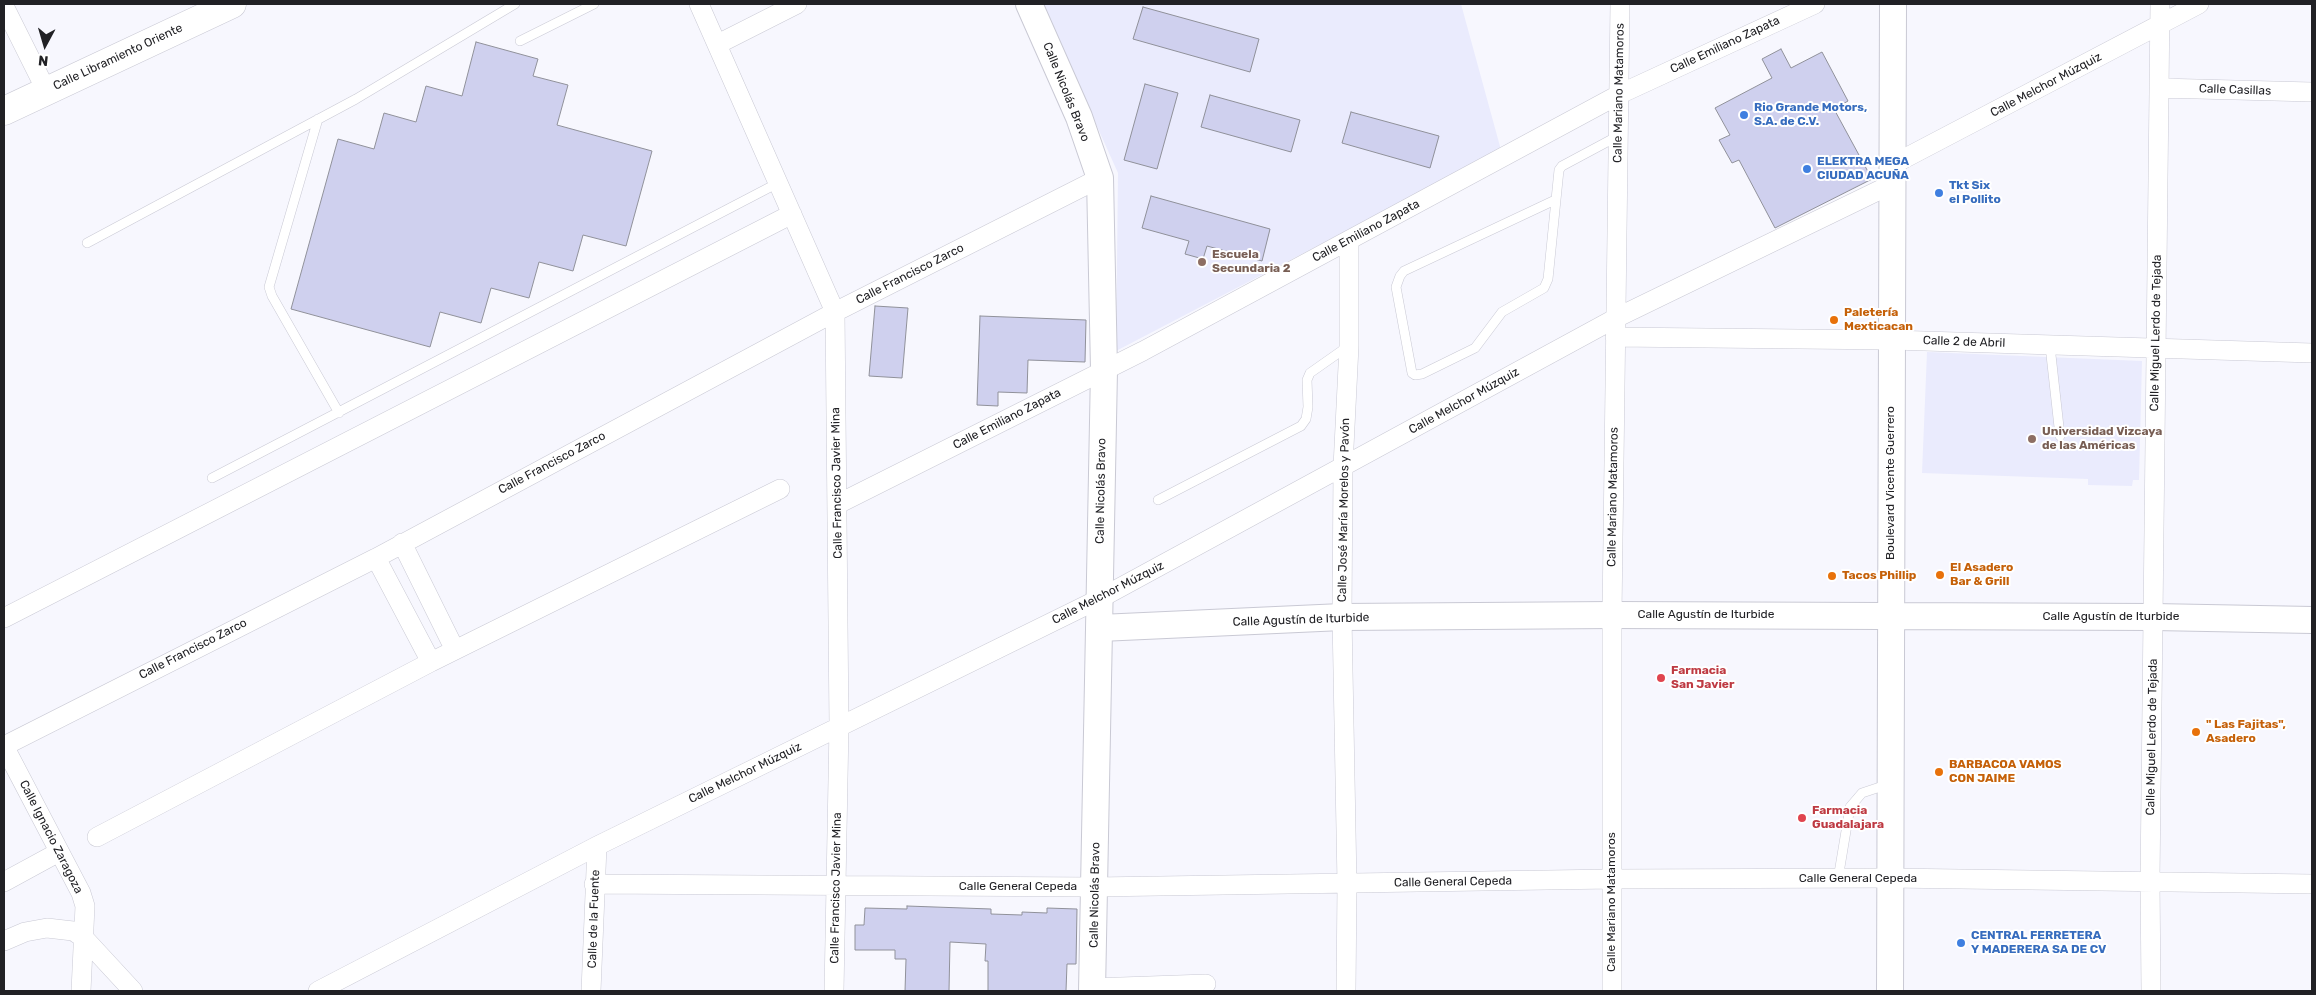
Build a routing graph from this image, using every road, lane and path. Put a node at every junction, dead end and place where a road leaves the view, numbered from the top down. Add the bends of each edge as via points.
1 (232, 4) edge
2 (515, 4) edge
3 (594, 4) edge
4 (699, 4) edge
5 (797, 4) edge
6 (1029, 4) edge
7 (1620, 4) edge
8 (1815, 4) edge
9 (1893, 4) edge
10 (2160, 4) edge
11 (2199, 4) edge
12 (4, 6) edge
13 (2160, 25) junction
14 (520, 41) dead end
15 (718, 44) junction
16 (2159, 88) junction
17 (46, 90) junction
18 (2312, 92) edge
19 (1620, 94) junction
20 (4, 111) edge
21 (318, 119) junction
22 (1618, 136) junction
23 (1892, 175) junction
24 (1100, 178) junction
25 (778, 183) junction
26 (1554, 200) junction
27 (792, 214) junction
28 (1349, 240) junction
29 (87, 243) dead end
30 (835, 312) junction
31 (1616, 318) junction
32 (1615, 337) junction
33 (1892, 340) junction
34 (1350, 346) junction
35 (2050, 346) junction
36 (2155, 350) junction
37 (2312, 353) edge
38 (1104, 370) junction
39 (339, 413) junction
40 (2060, 436) dead end
41 (1343, 467) junction
42 (212, 478) dead end
43 (780, 489) dead end
44 (1158, 500) dead end
45 (838, 504) junction
46 (402, 543) junction
47 (376, 558) junction
48 (1099, 599) junction
49 (1612, 615) junction
50 (1891, 616) junction
51 (1342, 617) junction
52 (2154, 617) junction
53 (4, 618) edge
54 (2312, 620) edge
55 (1100, 628) junction
56 (455, 650) junction
57 (431, 662) junction
58 (839, 726) junction
59 (4, 746) edge
60 (1890, 784) junction
61 (96, 837) dead end
62 (597, 846) junction
63 (59, 852) junction
64 (1890, 878) junction
65 (1612, 879) junction
66 (1838, 879) junction
67 (2150, 880) junction
68 (4, 882) edge
69 (594, 884) junction
70 (1347, 884) junction
71 (2312, 884) edge
72 (837, 886) junction
73 (1095, 887) junction
74 (84, 938) junction
75 (4, 940) edge
76 (1206, 984) dead end
77 (321, 990) edge
78 (1092, 990) edge
79 (81, 991) edge
80 (133, 991) edge
81 (591, 991) edge
82 (834, 991) edge
83 (1346, 991) edge
84 (1612, 991) edge
85 (1890, 991) edge
86 (2152, 991) edge

1 - 17 main road, Calle Libramiento Oriente
2 - 21 lane
3 - 14 lane
4 - 15 street, Calle Francisco Javier Mina
5 - 15 street
6 - 24 street, Calle Nicolás Bravo via 1079,117
7 - 19 street, Calle Mariano Matamoros
8 - 19 street, Calle Emiliano Zapata
9 - 23 street, Boulevard Vicente Guerrero
10 - 13 street, Calle Miguel Lerdo de Tejada
11 - 13 street, Calle Melchor Múzquiz
12 - 17 street
13 - 16 street, Calle Miguel Lerdo de Tejada
13 - 23 street, Calle Melchor Múzquiz
15 - 25 street, Calle Francisco Javier Mina
16 - 18 street, Calle Casillas
16 - 36 street, Calle Miguel Lerdo de Tejada
17 - 20 main road, Calle Libramiento Oriente
19 - 22 street, Calle Mariano Matamoros
19 - 28 street, Calle Emiliano Zapata
21 - 29 lane
21 - 39 lane via 269,287
22 - 26 lane via 1562,166 1557,176
22 - 31 street, Calle Mariano Matamoros
23 - 31 street, Calle Melchor Múzquiz
23 - 33 street, Boulevard Vicente Guerrero
24 - 30 street, Calle Francisco Zarco
24 - 38 street, Calle Nicolás Bravo
25 - 27 street, Calle Francisco Javier Mina
25 - 39 lane
26 - 26 lane via 1404,271 1396,287 1412,373 1422,374 1475,348 1502,312 1546,286
27 - 30 street, Calle Francisco Javier Mina
27 - 53 street
28 - 34 street, Calle José María Morelos y Pavón
28 - 38 street, Calle Emiliano Zapata
30 - 45 street, Calle Francisco Javier Mina
30 - 46 street, Calle Francisco Zarco
31 - 32 street, Calle Mariano Matamoros
31 - 41 street, Calle Melchor Múzquiz
32 - 33 street, Calle 2 de Abril
32 - 49 street, Calle Mariano Matamoros
33 - 35 street, Calle 2 de Abril
33 - 50 street, Boulevard Vicente Guerrero
34 - 41 street, Calle José María Morelos y Pavón
34 - 44 lane via 1310,373 1307,413 1301,426
35 - 36 street, Calle 2 de Abril
35 - 40 lane
36 - 37 street, Calle 2 de Abril
36 - 52 street, Calle Miguel Lerdo de Tejada
38 - 45 street, Calle Emiliano Zapata
38 - 48 street, Calle Nicolás Bravo
39 - 42 lane
41 - 48 street, Calle Melchor Múzquiz
41 - 51 street, Calle José María Morelos y Pavón
43 - 56 street
45 - 58 street, Calle Francisco Javier Mina
46 - 47 street, Calle Francisco Zarco
46 - 56 street
47 - 57 street
47 - 59 street, Calle Francisco Zarco
48 - 55 street, Calle Nicolás Bravo
48 - 58 street, Calle Melchor Múzquiz
49 - 50 street, Calle Agustín de Iturbide
49 - 51 street, Calle Agustín de Iturbide
49 - 65 street, Calle Mariano Matamoros
50 - 52 street, Calle Agustín de Iturbide
50 - 60 street, Boulevard Vicente Guerrero
51 - 55 street, Calle Agustín de Iturbide
51 - 70 street, Calle José María Morelos y Pavón
52 - 54 street, Calle Agustín de Iturbide
52 - 67 street, Calle Miguel Lerdo de Tejada
55 - 73 street, Calle Nicolás Bravo
56 - 57 street
57 - 61 street
58 - 62 street, Calle Melchor Múzquiz
58 - 72 street, Calle Francisco Javier Mina
59 - 63 street, Calle Ignacio Zaragoza
60 - 64 street, Boulevard Vicente Guerrero
60 - 66 lane via 1862,793 1850,807
62 - 69 street, Calle de la Fuente
62 - 77 street, Calle Melchor Múzquiz
63 - 68 street
63 - 74 street, Calle Ignacio Zaragoza via 85,906
64 - 66 street, Calle General Cepeda
64 - 67 street, Calle General Cepeda
64 - 85 street, Boulevard Vicente Guerrero
65 - 66 street, Calle General Cepeda
65 - 70 street, Calle General Cepeda
65 - 84 street, Calle Mariano Matamoros
67 - 71 street, Calle General Cepeda
67 - 86 street, Calle Miguel Lerdo de Tejada
69 - 72 street, Calle General Cepeda
69 - 81 street, Calle de la Fuente
70 - 73 street, Calle General Cepeda
70 - 83 street, Calle José María Morelos y Pavón
72 - 73 street, Calle General Cepeda
72 - 82 street, Calle Francisco Javier Mina
73 - 78 street, Calle Nicolás Bravo
74 - 75 street via 73,931 47,928
74 - 79 street, Calle Ignacio Zaragoza
74 - 80 street
76 - 78 street

